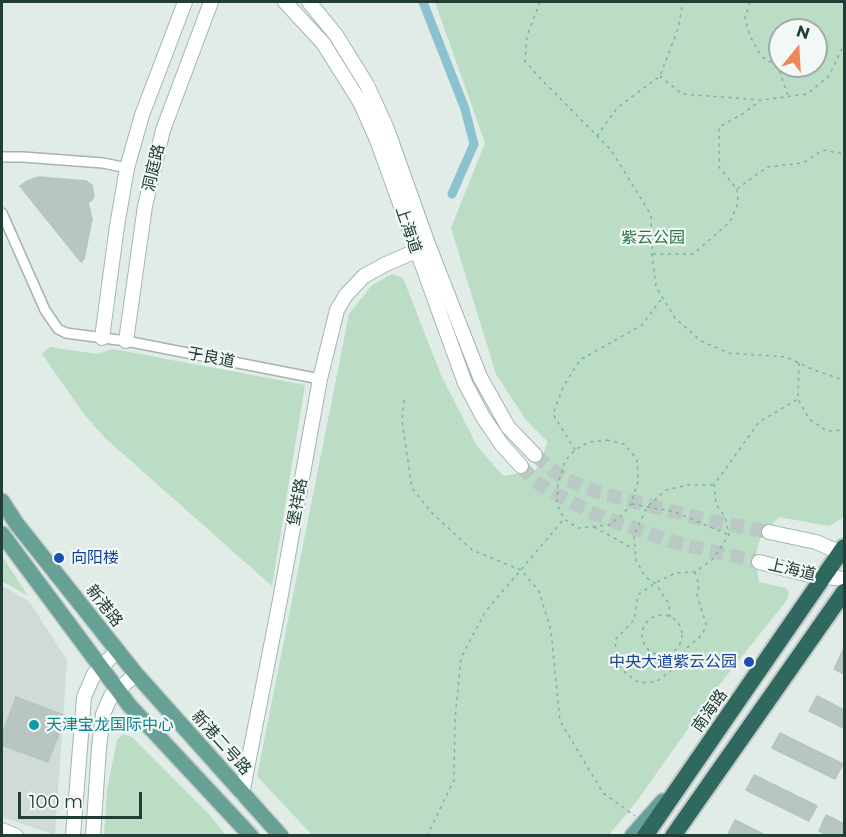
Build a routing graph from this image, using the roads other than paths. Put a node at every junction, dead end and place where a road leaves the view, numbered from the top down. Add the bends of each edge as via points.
1 (185, 2) edge
2 (211, 2) edge
3 (285, 2) edge
4 (309, 2) edge
5 (2, 157) edge
6 (127, 168) junction
7 (2, 213) edge
8 (416, 251) junction
9 (102, 338) junction
10 (126, 341) junction
11 (320, 379) junction
12 (535, 455) tunnel mouth
13 (521, 466) tunnel mouth
14 (2, 501) edge
15 (769, 532) tunnel mouth
16 (2, 534) edge
17 (843, 551) edge
18 (759, 562) tunnel mouth
19 (825, 577) junction
20 (844, 579) edge
21 (844, 592) edge
22 (117, 651) junction
23 (100, 667) junction
24 (136, 674) junction
25 (117, 690) junction
26 (242, 794) junction
27 (699, 801) junction
28 (75, 818) junction
29 (644, 829) edge
30 (2, 830) edge
31 (16, 836) edge
32 (69, 836) edge
33 (74, 836) edge
34 (93, 836) edge
35 (251, 836) edge
36 (280, 836) edge
37 (632, 836) edge
38 (673, 836) edge
39 (682, 836) edge

1 - 6 street, 洞庭路 via 142,115
2 - 10 street, 洞庭路 via 163,130 143,218
3 - 8 street, 上海道 via 323,43 355,93 370,123
4 - 12 street, 上海道 via 336,35 367,85 480,377 508,427
5 - 6 street
6 - 9 street, 洞庭路
7 - 9 street, 于良道 via 45,309 58,329
8 - 11 street, 堡祥路 via 364,276 345,295 337,310
8 - 13 street, 上海道 via 472,398 494,434
9 - 10 street, 于良道
10 - 11 street, 于良道
11 - 26 street, 堡祥路
14 - 22 main road, 新港路
15 - 17 street, 上海道
16 - 23 main road
17 - 19 highway, 南海路
18 - 19 street, 上海道
19 - 20 street, 上海道
19 - 29 highway, 南海路 via 685,780
21 - 27 highway
22 - 23 street
22 - 24 main road, 新港路
23 - 25 main road
23 - 28 street via 82,707
24 - 25 street
24 - 26 main road, 新港二号路
25 - 34 street via 103,714
25 - 35 main road
26 - 36 main road, 新港二号路
27 - 38 highway
27 - 39 main road
28 - 32 street
28 - 33 street
29 - 37 main road
30 - 31 street

